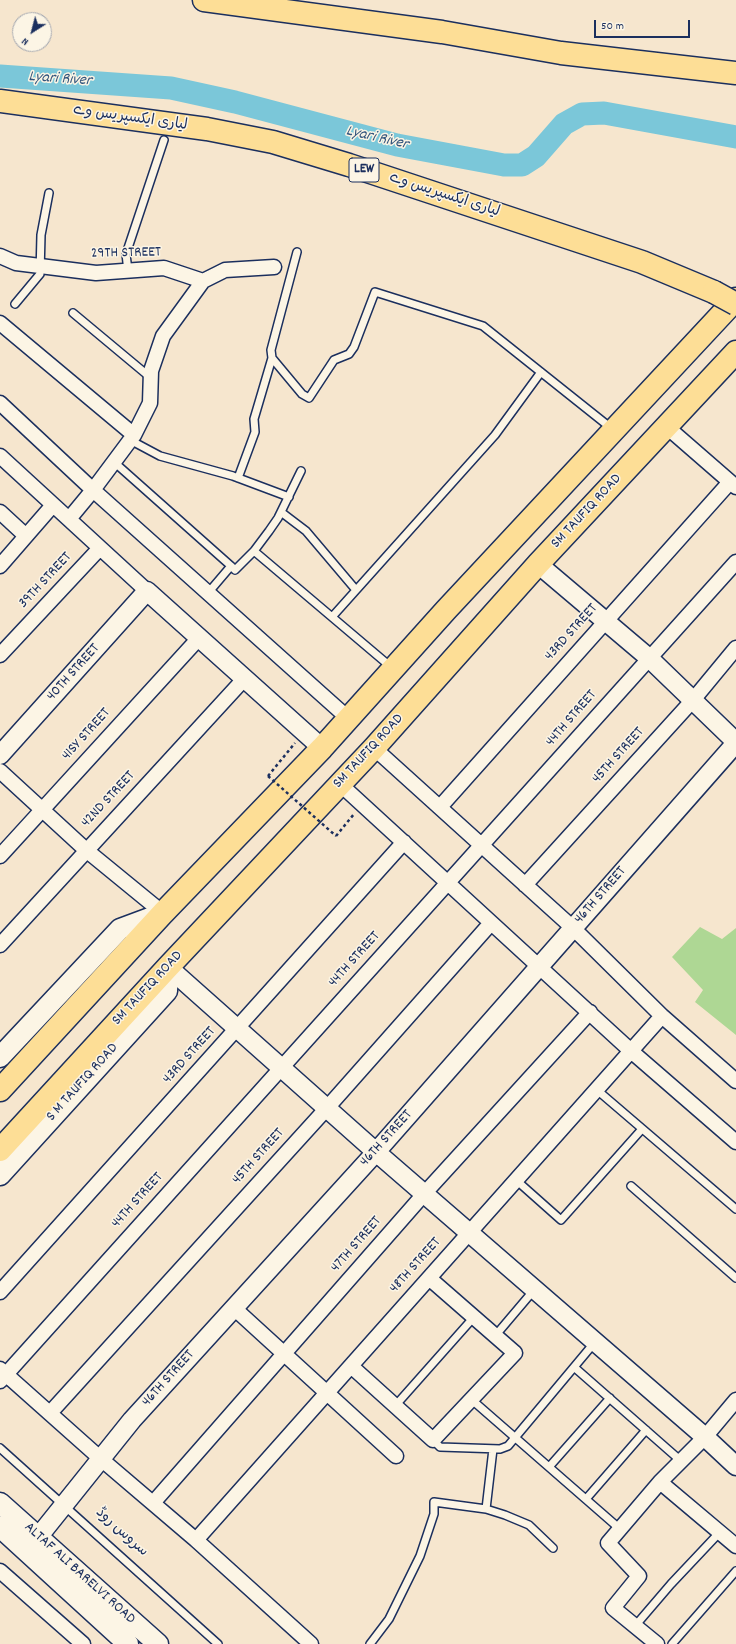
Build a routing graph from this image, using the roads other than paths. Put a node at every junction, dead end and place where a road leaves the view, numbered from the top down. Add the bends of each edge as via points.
1 (204, 0) edge
2 (736, 73) edge
3 (0, 101) edge
4 (164, 140) dead end
5 (49, 193) dead end
6 (297, 252) dead end
7 (0, 256) edge
8 (41, 266) junction
9 (274, 267) dead end
10 (128, 271) junction
11 (203, 281) junction
12 (736, 299) edge
13 (15, 304) dead end
14 (736, 304) edge
15 (73, 313) dead end
16 (0, 323) edge
17 (736, 352) edge
18 (272, 358) junction
19 (541, 372) junction
20 (151, 378) junction
21 (0, 403) edge
22 (667, 427) junction
23 (614, 431) junction
24 (132, 438) junction
25 (0, 456) edge
26 (114, 462) junction
27 (301, 470) dead end
28 (238, 478) junction
29 (733, 485) edge
30 (93, 490) junction
31 (288, 497) junction
32 (53, 505) junction
33 (0, 512) edge
34 (281, 512) junction
35 (69, 519) junction
36 (26, 536) junction
37 (100, 548) junction
38 (254, 551) junction
39 (736, 562) edge
40 (538, 564) junction
41 (0, 566) edge
42 (231, 566) junction
43 (356, 590) junction
44 (147, 591) junction
45 (208, 593) junction
46 (332, 617) junction
47 (606, 621) junction
48 (199, 638) junction
49 (736, 648) edge
50 (0, 655) edge
51 (649, 658) junction
52 (394, 668) junction
53 (244, 678) junction
54 (693, 700) junction
55 (349, 718) junction
56 (736, 742) edge
57 (322, 748) junction
58 (374, 748) junction
59 (0, 755) edge
60 (0, 771) edge
61 (340, 784) junction
62 (440, 807) junction
63 (42, 810) junction
64 (404, 842) junction
65 (483, 846) junction
66 (86, 850) junction
67 (0, 856) edge
68 (448, 883) junction
69 (526, 885) junction
70 (163, 913) junction
71 (490, 923) junction
72 (573, 928) junction
73 (0, 945) edge
74 (168, 967) junction
75 (539, 967) junction
76 (590, 1012) junction
77 (662, 1016) junction
78 (237, 1029) junction
79 (631, 1051) junction
80 (0, 1057) edge
81 (281, 1067) junction
82 (736, 1081) edge
83 (0, 1090) edge
84 (597, 1090) junction
85 (327, 1108) junction
86 (642, 1129) junction
87 (736, 1142) edge
88 (0, 1150) edge
89 (376, 1152) junction
90 (0, 1175) edge
91 (516, 1180) junction
92 (631, 1186) dead end
93 (424, 1194) junction
94 (736, 1209) edge
95 (469, 1232) junction
96 (429, 1278) junction
97 (736, 1278) edge
98 (535, 1289) junction
99 (0, 1292) edge
100 (234, 1308) junction
101 (474, 1317) junction
102 (495, 1336) junction
103 (596, 1342) junction
104 (284, 1354) junction
105 (351, 1366) junction
106 (574, 1367) junction
107 (2, 1374) edge
108 (326, 1394) junction
109 (610, 1398) junction
110 (472, 1400) junction
111 (736, 1400) edge
112 (395, 1406) junction
113 (50, 1413) junction
114 (646, 1430) junction
115 (514, 1436) junction
116 (705, 1437) junction
117 (433, 1440) junction
118 (0, 1448) edge
119 (493, 1449) junction
120 (396, 1456) dead end
121 (101, 1459) junction
122 (681, 1461) junction
123 (736, 1466) edge
124 (549, 1467) junction
125 (660, 1482) junction
126 (586, 1499) junction
127 (0, 1503) edge
128 (153, 1503) junction
129 (63, 1505) junction
130 (486, 1509) junction
131 (0, 1528) edge
132 (620, 1529) junction
133 (720, 1532) junction
134 (39, 1536) junction
135 (196, 1540) junction
136 (736, 1546) edge
137 (553, 1548) dead end
138 (0, 1571) edge
139 (736, 1571) edge
140 (635, 1626) junction
141 (124, 1643) edge
142 (83, 1644) edge
143 (158, 1644) edge
144 (218, 1644) edge
145 (311, 1644) edge
146 (370, 1644) edge
147 (657, 1644) edge
148 (672, 1644) edge

1 - 2 highway via 442,32 561,53
3 - 14 highway, لیاری ایکسپریس وے / LEW, bridge via 207,129 273,142 642,262 691,281
4 - 10 lane via 126,254
5 - 8 lane via 41,235
6 - 18 lane via 270,350
7 - 8 street, 29TH STREET via 16,263
8 - 10 street, 29TH STREET via 96,273
8 - 13 lane via 40,274
9 - 11 street via 225,270
10 - 11 street, 29TH STREET via 164,268
11 - 20 street via 163,336
12 - 23 highway
15 - 20 lane
16 - 24 street
17 - 22 highway, SM TAUFIQ ROAD
18 - 19 lane via 302,394 309,398 334,360 349,354 354,347 375,292 483,326
18 - 28 lane via 254,418 255,432
19 - 23 lane
19 - 43 lane via 495,435
20 - 24 street via 150,403
21 - 30 street
22 - 29 street
22 - 40 highway, SM TAUFIQ ROAD
23 - 52 highway
24 - 26 street
24 - 28 lane via 160,456
25 - 32 street
26 - 30 street
26 - 42 lane
27 - 31 lane
28 - 31 lane
29 - 47 street, 43RD STREET
30 - 35 street
30 - 45 street
31 - 34 lane
32 - 35 street
32 - 36 street
33 - 36 street
34 - 38 lane
34 - 43 lane via 306,531
35 - 37 street
36 - 41 street
37 - 44 street
37 - 50 street, 39TH STREET
38 - 42 lane via 235,570
38 - 46 lane
39 - 51 street, 44TH STREET
40 - 47 street
40 - 58 highway, SM TAUFIQ ROAD
42 - 45 lane
43 - 46 lane
44 - 48 street
44 - 59 street, 40TH STREET
45 - 55 street
46 - 52 lane
47 - 51 street
47 - 62 street, 43RD STREET
48 - 53 street
48 - 63 street, 41SY STREET
49 - 54 street, 45TH STREET
51 - 54 street
51 - 65 street, 44TH STREET
52 - 55 highway
53 - 57 street
53 - 66 street, 42ND STREET
54 - 56 street
54 - 69 street, 45TH STREET
55 - 57 highway
56 - 72 street, 46TH STREET
57 - 70 highway
58 - 61 highway, SM TAUFIQ ROAD
58 - 62 street
60 - 63 street
61 - 64 street
61 - 74 highway, SM TAUFIQ ROAD
62 - 65 street
63 - 66 street
63 - 67 street, 41SY STREET
64 - 68 street
64 - 78 street, 43RD STREET
65 - 68 street, 44TH STREET
65 - 69 street
66 - 70 street
66 - 73 street, 42ND STREET
68 - 71 street
68 - 81 street, 44TH STREET
69 - 72 street
70 - 80 main road via 120,929
70 - 83 highway
71 - 75 street
71 - 85 street, 45TH STREET
72 - 75 street, 46TH STREET
72 - 77 street
74 - 78 street
74 - 88 highway, SM TAUFIQ ROAD
74 - 90 main road, S M TAUFIQ ROAD via 167,991
75 - 76 street
75 - 89 street, 46TH STREET
76 - 79 street
76 - 93 street, 47TH STREET
77 - 79 street, 48TH STREET
77 - 82 street
78 - 81 street
78 - 99 street, 43RD STREET
79 - 84 street, 48TH STREET
79 - 87 street
81 - 85 street
81 - 107 street, 44TH STREET
84 - 86 lane
84 - 91 street, 48TH STREET
85 - 89 street
85 - 113 street, 45TH STREET
86 - 91 lane via 561,1220
86 - 94 lane
89 - 93 street
89 - 100 street, 46TH STREET
91 - 95 street, 48TH STREET
92 - 97 lane
93 - 95 street
93 - 104 street, 47TH STREET
95 - 96 street, 48TH STREET
95 - 98 street
96 - 101 street
96 - 105 street, 48TH STREET
98 - 102 lane
98 - 103 street
100 - 104 street
100 - 121 street, 46TH STREET via 132,1420
101 - 102 street
101 - 112 lane
102 - 110 street via 515,1353
103 - 106 lane
103 - 116 street
104 - 108 street
104 - 128 street, 47TH STREET
105 - 108 street, 48TH STREET
105 - 112 street
106 - 109 lane
106 - 115 lane
107 - 113 street
108 - 120 street
108 - 135 street, 48TH STREET
109 - 114 lane
109 - 124 lane
110 - 115 lane
110 - 117 street
111 - 116 street
112 - 117 street
113 - 121 street
114 - 122 lane
114 - 126 lane
115 - 119 lane via 508,1446
115 - 124 lane
116 - 122 street
116 - 123 street
117 - 119 lane via 440,1447
118 - 129 lane, سروس روڈ
119 - 130 lane
121 - 128 street
121 - 129 street, 46TH STREET
122 - 125 street
124 - 126 lane
125 - 132 street
125 - 133 street
126 - 132 lane
127 - 134 main road, ALTAF ALI BARELVI ROAD
128 - 135 street
129 - 134 street, 46TH STREET
129 - 144 lane, سروس روڈ
130 - 137 lane via 529,1525
130 - 146 lane via 434,1502 434,1514 420,1556 389,1619
131 - 141 main road, ALTAF ALI BARELVI ROAD
132 - 140 street via 608,1543 639,1576 613,1608
133 - 136 street
133 - 140 lane
134 - 143 main road, ALTAF ALI BARELVI ROAD
135 - 145 street
138 - 142 street
139 - 148 lane
140 - 147 street

